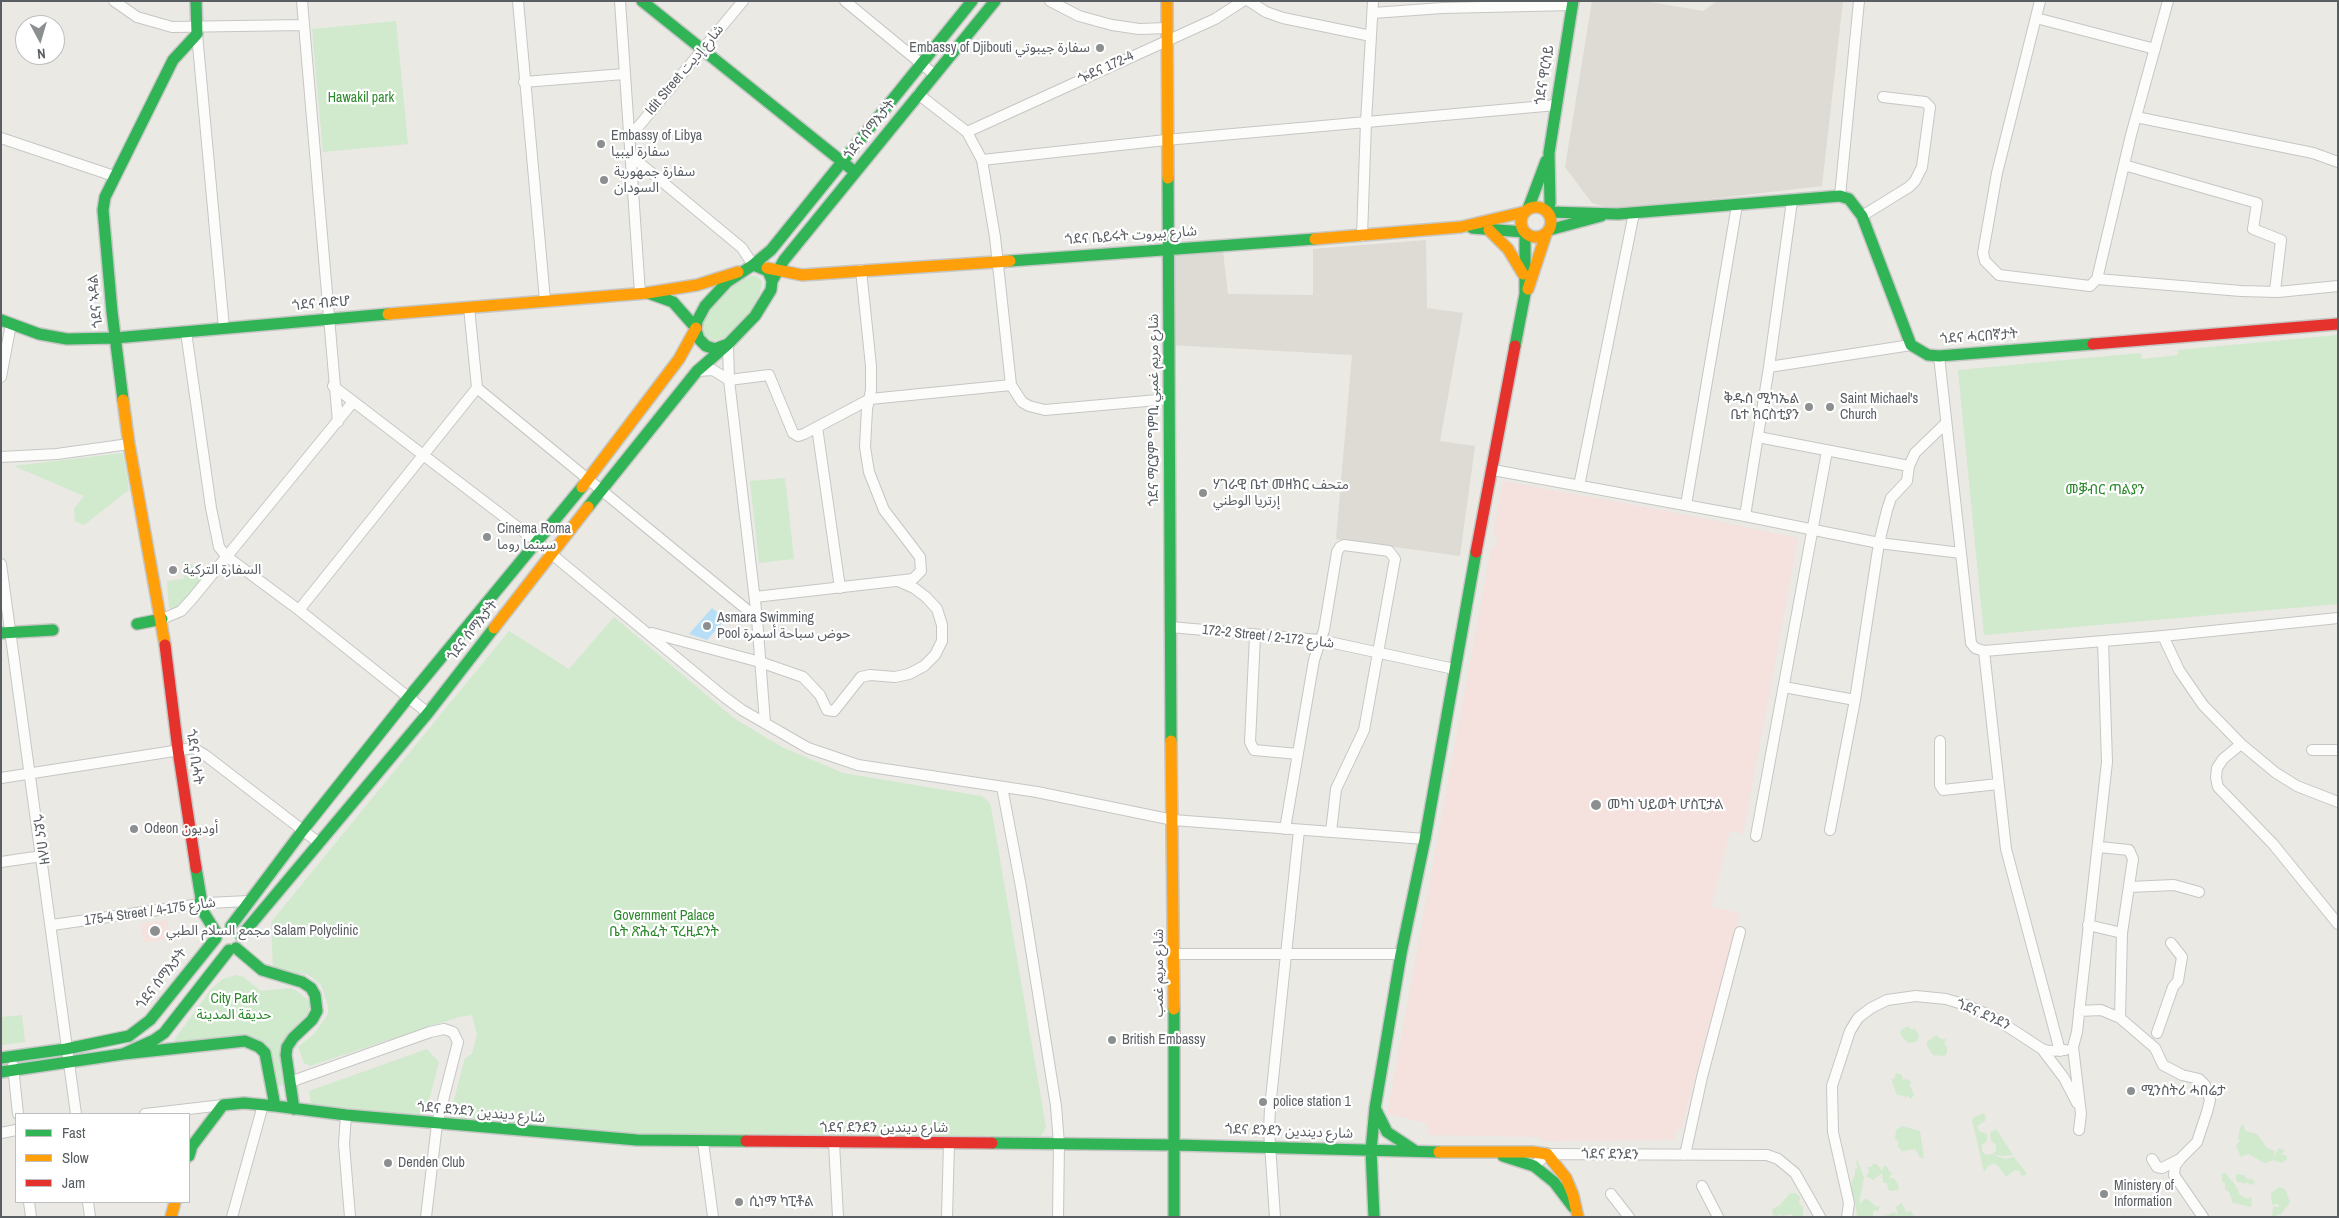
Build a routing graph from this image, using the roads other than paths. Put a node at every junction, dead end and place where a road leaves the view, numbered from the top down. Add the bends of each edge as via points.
1 (114, 1) edge
2 (196, 1) edge
3 (302, 1) edge
4 (518, 1) edge
5 (620, 1) edge
6 (642, 1) edge
7 (743, 1) edge
8 (845, 1) edge
9 (972, 1) edge
10 (995, 1) edge
11 (1050, 1) edge
12 (1167, 1) edge
13 (1243, 1) edge
14 (1249, 1) edge
15 (1373, 1) edge
16 (1859, 1) edge
17 (2040, 1) edge
18 (2168, 1) edge
19 (1572, 3) edge
20 (1442, 4) edge
21 (1372, 13) junction
22 (2036, 18) junction
23 (304, 25) junction
24 (1167, 28) junction
25 (197, 31) junction
26 (1371, 36) junction
27 (1167, 40) junction
28 (704, 49) junction
29 (2155, 49) junction
30 (922, 64) junction
31 (624, 74) junction
32 (935, 75) junction
33 (524, 82) junction
34 (918, 94) junction
35 (1883, 97) dead end
36 (1556, 105) junction
37 (2136, 117) junction
38 (1366, 122) junction
39 (967, 132) junction
40 (1, 138) edge
41 (628, 139) junction
42 (1166, 140) junction
43 (1549, 153) junction
44 (630, 155) junction
45 (982, 160) junction
46 (842, 161) junction
47 (2338, 162) edge
48 (2124, 165) junction
49 (855, 172) junction
50 (114, 176) junction
51 (1840, 196) junction
52 (1792, 201) junction
53 (1737, 205) junction
54 (1526, 210) junction
55 (1548, 212) junction
56 (1634, 213) junction
57 (1604, 215) junction
58 (1862, 216) junction
59 (1461, 227) junction
60 (1489, 230) junction
61 (1525, 232) junction
62 (1548, 232) junction
63 (1362, 236) junction
64 (1169, 248) junction
65 (997, 260) junction
66 (753, 268) junction
67 (861, 270) junction
68 (802, 275) junction
69 (1524, 277) junction
70 (2097, 279) junction
71 (773, 282) junction
72 (2338, 286) edge
73 (2275, 292) junction
74 (644, 293) junction
75 (1525, 294) junction
76 (545, 300) junction
77 (469, 308) junction
78 (328, 318) junction
79 (6, 322) edge
80 (2338, 324) edge
81 (224, 328) junction
82 (696, 328) junction
83 (186, 332) junction
84 (115, 338) junction
85 (728, 344) junction
86 (1911, 345) junction
87 (1939, 356) junction
88 (1769, 367) junction
89 (697, 371) junction
90 (1, 378) edge
91 (729, 380) junction
92 (1011, 385) junction
93 (333, 386) junction
94 (477, 388) junction
95 (870, 399) junction
96 (1168, 399) junction
97 (353, 402) junction
98 (338, 422) junction
99 (1946, 423) junction
100 (818, 427) junction
101 (1758, 437) junction
102 (129, 444) junction
103 (1827, 450) junction
104 (423, 453) junction
105 (1, 457) edge
106 (1909, 466) junction
107 (1493, 470) junction
108 (589, 478) junction
109 (1579, 486) junction
110 (602, 490) junction
111 (1686, 506) junction
112 (1745, 516) junction
113 (1814, 529) junction
114 (537, 542) junction
115 (1879, 543) junction
116 (1961, 553) junction
117 (551, 554) junction
118 (226, 556) junction
119 (1, 564) edge
120 (898, 581) junction
121 (840, 588) junction
122 (755, 597) junction
123 (299, 610) junction
124 (758, 618) junction
125 (2338, 618) edge
126 (162, 619) junction
127 (137, 624) dead end
128 (1170, 627) junction
129 (53, 630) dead end
130 (5, 632) edge
131 (648, 632) junction
132 (1255, 635) junction
133 (2163, 636) junction
134 (1320, 640) junction
135 (2103, 641) junction
136 (1984, 651) junction
137 (1380, 652) junction
138 (760, 662) junction
139 (1454, 669) junction
140 (1784, 687) junction
141 (408, 698) junction
142 (1855, 700) junction
143 (428, 713) junction
144 (765, 724) junction
145 (1940, 741) dead end
146 (2241, 744) junction
147 (178, 750) junction
148 (2312, 750) dead end
149 (2338, 750) edge
150 (1298, 754) junction
151 (31, 774) junction
152 (1, 778) edge
153 (1998, 784) junction
154 (1002, 787) junction
155 (2338, 802) edge
156 (1173, 820) junction
157 (1285, 829) junction
158 (303, 830) junction
159 (1299, 830) junction
160 (1830, 830) dead end
161 (1331, 832) junction
162 (1756, 836) dead end
163 (1425, 839) junction
164 (318, 842) junction
165 (2099, 847) junction
166 (42, 856) junction
167 (1, 862) edge
168 (2129, 887) junction
169 (2199, 892) dead end
170 (249, 901) junction
171 (202, 902) junction
172 (2338, 924) edge
173 (52, 925) junction
174 (2088, 925) junction
175 (222, 931) junction
176 (1740, 932) dead end
177 (2122, 933) junction
178 (241, 936) junction
179 (2171, 944) dead end
180 (232, 949) junction
181 (1173, 954) junction
182 (1401, 954) junction
183 (1285, 955) junction
184 (2079, 1010) junction
185 (2120, 1018) junction
186 (150, 1020) junction
187 (2140, 1032) junction
188 (164, 1033) junction
189 (2157, 1033) junction
190 (2073, 1047) junction
191 (175, 1048) junction
192 (2155, 1048) junction
193 (66, 1049) junction
194 (2042, 1049) junction
195 (2060, 1051) junction
196 (123, 1054) junction
197 (6, 1057) edge
198 (68, 1063) junction
199 (13, 1071) junction
200 (1, 1072) edge
201 (290, 1082) junction
202 (223, 1105) junction
203 (269, 1105) junction
204 (1375, 1108) junction
205 (294, 1109) junction
206 (18, 1113) edge
207 (76, 1113) edge
208 (154, 1113) edge
209 (2081, 1114) junction
210 (346, 1116) junction
211 (437, 1124) junction
212 (15, 1130) edge
213 (2079, 1130) dead end
214 (1, 1132) edge
215 (703, 1142) junction
216 (834, 1143) junction
217 (950, 1144) junction
218 (1059, 1144) junction
219 (1176, 1145) junction
220 (1270, 1146) junction
221 (1371, 1150) junction
222 (1416, 1151) junction
223 (190, 1153) edge
224 (1495, 1153) junction
225 (1547, 1154) junction
226 (1567, 1154) junction
227 (1685, 1155) junction
228 (2181, 1158) junction
229 (2152, 1159) dead end
230 (1557, 1165) junction
231 (1534, 1166) junction
232 (1544, 1174) junction
233 (1702, 1186) dead end
234 (1611, 1194) dead end
235 (29, 1203) edge
236 (88, 1203) edge
237 (175, 1203) edge
238 (1577, 1214) edge
239 (31, 1217) edge
240 (90, 1217) edge
241 (171, 1217) edge
242 (232, 1217) edge
243 (350, 1217) edge
244 (426, 1217) edge
245 (713, 1217) edge
246 (838, 1217) edge
247 (947, 1217) edge
248 (1058, 1217) edge
249 (1174, 1217) edge
250 (1275, 1217) edge
251 (1374, 1217) edge
252 (1629, 1217) edge
253 (1718, 1217) edge
254 (1820, 1217) edge
255 (1847, 1217) edge
256 (2203, 1217) edge

1 - 25 street via 137,17
2 - 25 main road
3 - 23 street
4 - 33 street
5 - 31 street
6 - 28 main road
7 - 28 street, Idit Street شارع إديت
8 - 30 street
9 - 30 main road, ጎደና ሰማእታት
10 - 32 main road, ጎደና ሰማእታት
11 - 24 street via 1079,16 1112,25 1138,29
12 - 24 main road, ጎደና ማርያም ግምቢ شارع مريم غمبي
13 - 27 street, ጐደና 172-4 via 1215,19
14 - 26 street via 1283,18
15 - 21 street
16 - 51 street
17 - 22 street
18 - 29 street
19 - 20 street
19 - 36 main road, ጎደና ዋርሳይ
20 - 21 street
21 - 26 street
22 - 29 street
22 - 70 street via 1997,173 1983,253 1985,261 1999,275 2090,286
23 - 25 street
23 - 78 street
24 - 27 main road, ጎደና ማርያም ግምቢ شارع مريم غمبي
25 - 50 main road, ጎደና ኣዳል via 173,60
25 - 81 street
26 - 38 street
27 - 39 street, ጐደና 172-4
27 - 42 main road, ጎደና ማርያም ግምቢ شارع مريم غمبي
28 - 41 street, Idit Street شارع إديت
28 - 46 main road
29 - 37 street
30 - 32 street
30 - 46 main road, ጎደና ሰማእታት
31 - 33 street
31 - 41 street
32 - 34 main road, ጎደና ሰማእታት
33 - 76 street
34 - 39 street
34 - 49 main road, ጎደና ሰማእታት
35 - 58 street via 1925,102 1930,108 1922,166 1909,187
36 - 38 street
36 - 43 main road, ጎደና ዋርሳይ
37 - 47 street via 2313,153
37 - 48 street
38 - 42 street
38 - 63 street
39 - 45 street
40 - 50 street
41 - 44 street
42 - 45 street
42 - 64 main road, ጎደና ማርያም ግምቢ شارع مريم غمبي
43 - 54 main road, ጎደና ዋርሳይ
43 - 55 main road, ጎደና ዋርሳይ
44 - 66 street via 742,248
44 - 74 street
45 - 65 street
46 - 49 main road
46 - 66 main road, ጎደና ሰማእታት via 772,250
48 - 70 street
48 - 73 street via 2257,203 2253,229 2281,240
49 - 71 main road, ጎደና ሰማእታት via 784,260
50 - 84 main road, ጎደና ኣዳል via 103,210
51 - 52 main road
51 - 58 main road via 1850,199
52 - 53 main road
52 - 88 street
53 - 56 main road
53 - 111 street
54 - 55 main road via 1538,206
54 - 59 main road
54 - 61 main road via 1521,220
55 - 57 main road
55 - 62 main road via 1552,224
56 - 57 main road
56 - 109 street
57 - 62 main road
58 - 86 main road
59 - 60 main road
59 - 63 main road, ጎደና ቤይሩት شارع بيروت
60 - 61 main road
60 - 69 main road via 1508,249
61 - 62 main road via 1533,237
61 - 69 main road
62 - 75 main road
63 - 64 main road, ጎደና ቤይሩት شارع بيروت
64 - 65 main road, ጎደና ቤይሩት شارع بيروت
64 - 96 main road, ጎደና ማርያም ግምቢ شارع مريم غمبي
65 - 67 main road, ጎደና ቤይሩት شارع بيروت
65 - 92 street
66 - 71 main road via 771,276
66 - 74 main road, ጎደና ብድሆ via 697,285
66 - 82 main road, ጎደና ሰማእታት via 716,293 705,306
67 - 68 main road, ጎደና ቤይሩት شارع بيروت
67 - 95 street via 871,366
68 - 71 main road
68 - 71 main road
69 - 75 main road
70 - 73 street
71 - 85 main road, ጎደና ሰማእታት via 755,316
72 - 73 street
74 - 76 main road, ጎደና ብድሆ
74 - 82 main road via 673,302
75 - 107 main road
76 - 77 main road, ጎደና ብድሆ
77 - 78 main road, ጎደና ብድሆ
77 - 94 street
78 - 81 main road, ጎደና ብድሆ
78 - 93 street
79 - 84 main road, ጎደና ብድሆ via 39,334 67,339
79 - 90 street
80 - 87 main road, ጎደና ሓርበኛታት
81 - 83 main road, ጎደና ብድሆ
82 - 85 main road via 697,337 706,346 715,348
82 - 108 main road, ጎደና ሰማእታት via 680,359
83 - 84 main road, ጎደና ብድሆ
83 - 118 street via 216,538
84 - 102 main road, ጎደና ኣዳል
85 - 89 main road, ጎደና ሰማእታት
85 - 91 street
86 - 87 main road, ጎደና ሓርበኛታት via 1928,355
86 - 88 street
87 - 99 street
88 - 101 street
89 - 91 street via 713,370
89 - 110 main road, ጎደና ሰማእታት
91 - 100 street via 769,375 793,433 798,436
91 - 122 street
92 - 95 street
92 - 96 street via 1022,402 1045,410
93 - 97 street
93 - 98 street
94 - 104 street
94 - 108 street
95 - 100 street
95 - 120 street via 865,447 869,472 884,510 922,564 918,576
96 - 128 main road, ጎደና ማርያም ግምቢ شارع مريم غمبي
97 - 98 street
97 - 104 street
98 - 118 street
99 - 106 street via 1915,453
99 - 116 street
100 - 121 street
101 - 103 street
101 - 112 street
102 - 105 street via 57,454
102 - 126 main road, ጎደና ኣዳል
103 - 106 street
103 - 113 street
104 - 114 street
104 - 123 street
106 - 115 street via 1907,481 1891,498
107 - 109 street
107 - 139 main road
108 - 110 street
108 - 114 main road, ጎደና ሰማእታት
109 - 111 street
110 - 117 main road, ጎደና ሰማእታት
110 - 124 street
111 - 112 street
112 - 113 street
113 - 115 street
113 - 140 street
114 - 117 street
114 - 141 main road, ጎደና ሰማእታት
115 - 116 street
115 - 142 street
116 - 136 street via 1972,643
117 - 131 street
117 - 143 main road, ጎደና ሰማእታት
118 - 123 street
118 - 126 street via 180,610
119 - 130 street, ጎደና በለዛ
120 - 121 street
120 - 138 street via 926,597 936,609 942,625 942,641 924,666 895,677 870,674 861,677 832,712 803,677
121 - 122 street
122 - 124 street
123 - 141 street
124 - 138 street
125 - 133 street
126 - 127 main road
126 - 147 main road, ጎደና ቢሓት
128 - 132 street, 172-2 Street / شارع 172-2
128 - 156 main road, ጎደና ማርያም ግምቢ شارع مريم غمبي
129 - 130 main road
130 - 151 street, ጎደና በለዛ
131 - 138 street
131 - 144 street via 723,696
132 - 134 street, 172-2 Street / شارع 172-2
132 - 150 street via 1250,742 1254,750
133 - 135 street
133 - 146 street via 2179,670 2203,705
134 - 137 street, 172-2 Street / شارع 172-2
134 - 137 street via 1340,547 1389,551 1395,559
134 - 150 street
135 - 136 street
135 - 165 street via 2108,762
136 - 153 street
137 - 139 street, 172-2 Street / شارع 172-2
137 - 161 street via 1364,730 1336,789
138 - 144 street
139 - 163 main road
140 - 142 street
140 - 162 street
141 - 143 street
141 - 158 main road, ጎደና ሰማእታት
142 - 160 street
143 - 164 main road, ጎደና ሰማእታት
144 - 154 street via 808,748 858,765
145 - 153 street via 1940,785 1943,790
146 - 155 street via 2297,786
146 - 172 street via 2217,768 2218,787 2273,844
147 - 151 street
147 - 158 street via 193,748 199,751
147 - 171 main road, ጎደና ቢሓት
148 - 149 street
150 - 157 street
151 - 152 street
151 - 166 street, ጎደና በለዛ
153 - 195 street via 2006,849
154 - 156 street via 1073,798
154 - 218 street via 1056,1106
156 - 157 street
156 - 181 main road, شارع مريم غمب
157 - 159 street
158 - 164 street
158 - 170 main road, ጎደና ሰማእታት
159 - 161 street
159 - 183 street
161 - 163 street
163 - 182 main road
164 - 178 main road, ጎደና ሰማእታት
165 - 168 street via 2129,850 2133,859
165 - 174 street
166 - 167 street
166 - 173 street, ጎደና በለዛ
168 - 169 street via 2174,885
168 - 177 street
170 - 171 street, 175-4 Street / شارع 175-4
170 - 175 main road, ጎደና ሰማእታት
171 - 173 street, 175-4 Street / شارع 175-4
171 - 175 main road, ጎደና ቢሓት
173 - 193 street, ጎደና በለዛ
174 - 177 street
174 - 184 street
175 - 178 main road via 238,929
175 - 180 main road via 219,946
175 - 186 main road, ጎደና ሰማእታት
176 - 227 street
177 - 185 street
178 - 180 main road, ጎደና ሰማእታት via 240,943
179 - 189 street via 2182,958 2178,981
180 - 188 main road, ጎደና ሰማእታት
180 - 201 main road via 262,970 302,982 315,995 318,1010 287,1047
181 - 183 street
181 - 219 main road, شارع مريم غمب
182 - 183 street
182 - 204 main road
183 - 220 street via 1270,1108
184 - 185 street via 2101,1010
184 - 190 street
185 - 187 street
186 - 188 main road
186 - 193 main road, ጎደና ሰማእታት via 129,1036
187 - 189 street
187 - 192 street
188 - 191 main road
188 - 196 main road
189 - 192 street
190 - 195 street, ጎደና ደንደን
190 - 209 street
191 - 196 main road
191 - 203 main road via 245,1041 259,1047 268,1064
192 - 228 street via 2163,1065 2199,1079 2209,1091 2210,1100 2197,1142
193 - 197 main road
193 - 198 street, ጎደና በለዛ
194 - 195 street, ጎደና ደንደን
194 - 209 street via 2064,1078
194 - 255 street, ጎደና ደንደን via 1993,1017 1946,999 1916,996 1887,1000 1858,1018 1841,1053 1832,1086 1833,1132 1849,1203
196 - 198 main road
197 - 199 street
198 - 199 main road
198 - 207 street, ጎደና በለዛ
199 - 200 main road
199 - 206 street
201 - 205 main road
201 - 211 street via 430,1032 453,1032 458,1042
202 - 203 main road, ጎደና ደንደን شارع ديندين
202 - 208 street
202 - 223 main road via 200,1132
203 - 205 main road, ጎደና ደንደን شارع ديندين
203 - 242 street
204 - 221 main road
204 - 222 main road via 1387,1132
205 - 210 main road, ጎደና ደንደን شارع ديندين
209 - 213 street
210 - 211 main road, ጎደና ደንደን شارع ديندين
210 - 243 street via 344,1154
211 - 215 main road, ጎደና ደንደን شارع ديندين via 628,1140
211 - 244 street
212 - 214 street
215 - 216 main road, ጎደና ደንደን شارع ديندين
215 - 245 street
216 - 217 main road, ጎደና ደንደን شارع ديندين
216 - 246 street
217 - 218 main road, ጎደና ደንደን شارع ديندين
217 - 247 street
218 - 219 main road, ጎደና ደንደን شارع ديندين
218 - 248 street
219 - 220 main road, ጎደና ደንደን شارع ديندين
219 - 249 main road, شارع مريم غمب
220 - 221 main road, ጎደና ደንደን شارع ديندين
220 - 250 street
221 - 222 main road, ጎደና ደንደን شارع ديندين
221 - 251 main road
222 - 224 main road, ጎደና ደንደን شارع ديندين
224 - 225 main road, ጎደና ደንደን شارع ديندين
224 - 231 main road, ጎደና ደንደን شارع ديندين
225 - 226 street, ጎደና ደንደን
225 - 230 main road
225 - 231 street
226 - 227 street, ጎደና ደንደን
226 - 230 street
227 - 254 street, ጎደና ደንደን via 1766,1155 1778,1159 1795,1173
228 - 229 street via 2162,1168
228 - 256 street via 2175,1166 2174,1175
230 - 232 street
230 - 238 main road via 1570,1186
231 - 232 main road, ጎደና ደንደን شارع ديندين
232 - 238 main road, ጎደና ደንደን شارع ديندين via 1554,1182
233 - 253 street
234 - 252 street
235 - 239 street
236 - 240 street
237 - 241 main road

